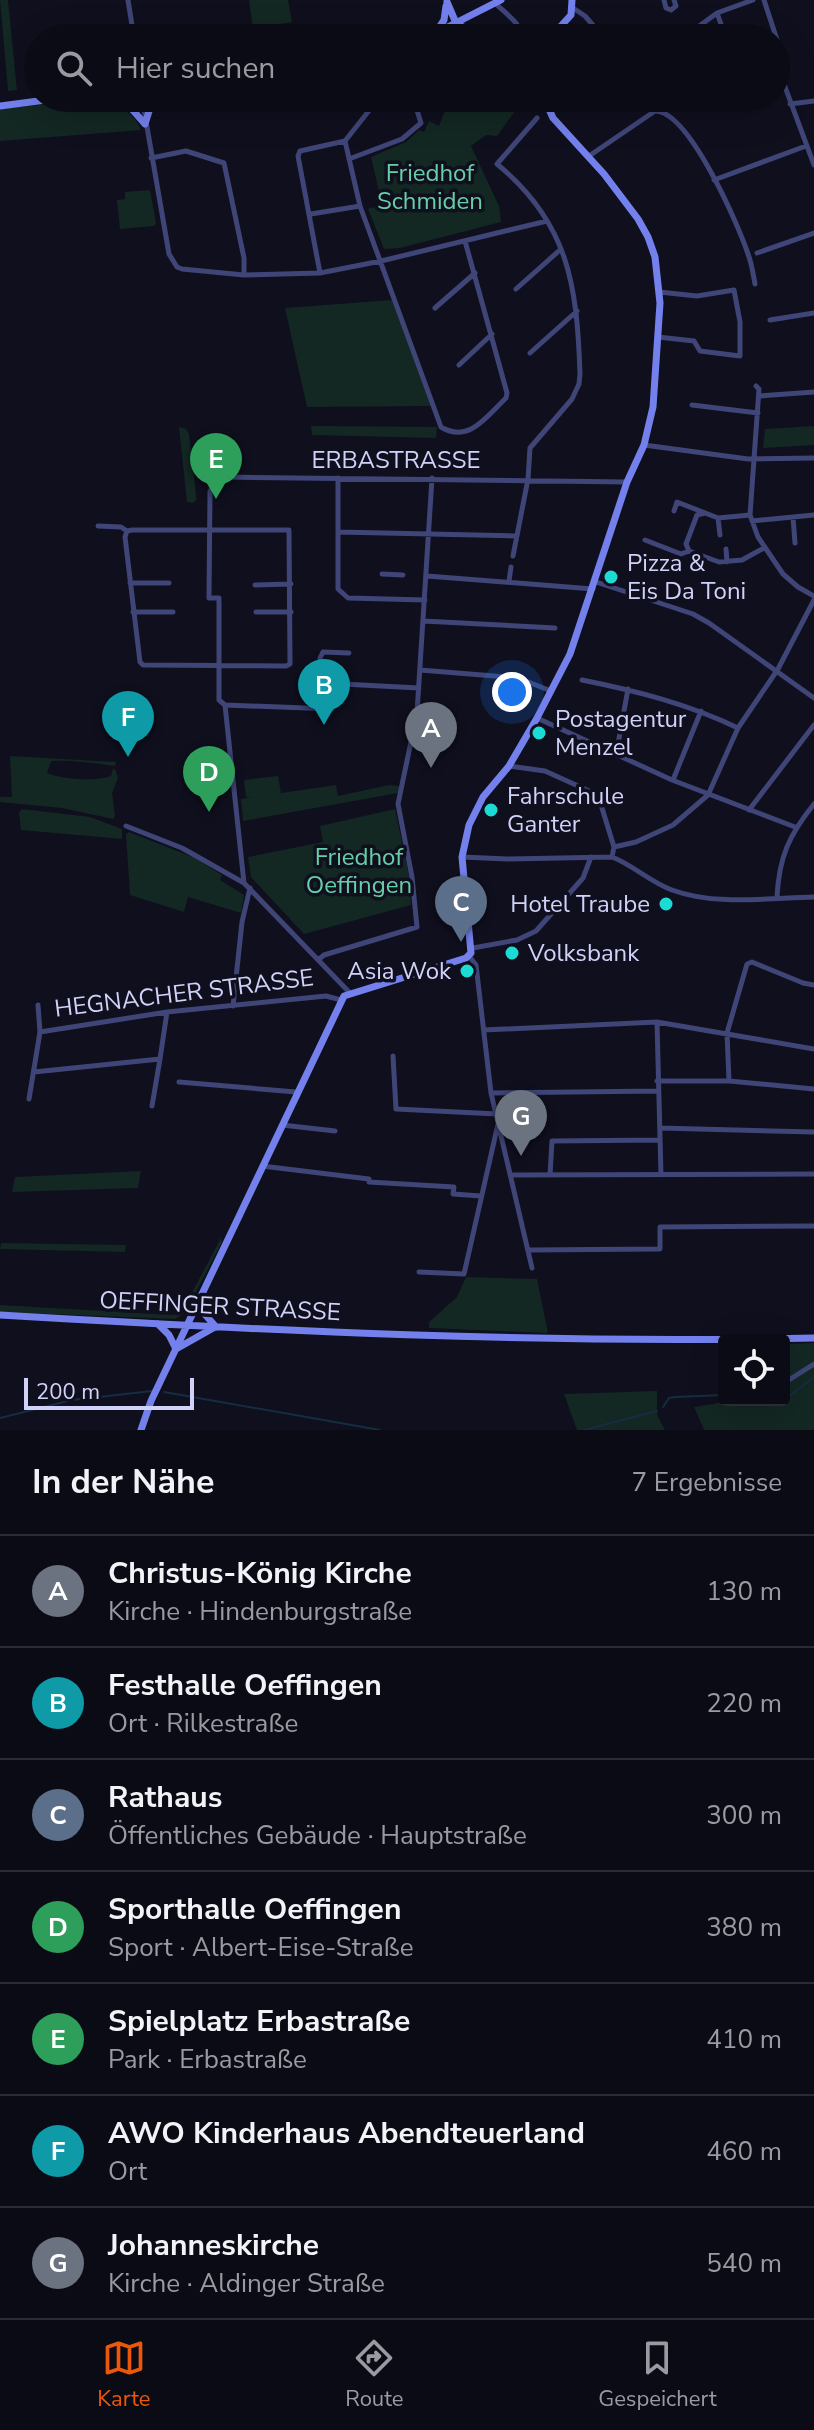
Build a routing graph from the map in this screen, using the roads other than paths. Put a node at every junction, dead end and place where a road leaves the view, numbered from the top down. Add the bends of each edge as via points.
1 (128, 0) edge
2 (753, 0) edge
3 (764, 0) edge
4 (447, 1) edge
5 (498, 1) edge
6 (573, 4) edge
7 (717, 13) junction
8 (456, 23) joint
9 (132, 24) edge
10 (440, 24) edge
11 (516, 24) edge
12 (559, 24) edge
13 (592, 24) edge
14 (702, 24) edge
15 (721, 24) edge
16 (772, 24) edge
17 (814, 101) edge
18 (24, 103) edge
19 (790, 104) joint
20 (0, 106) edge
21 (134, 112) edge
22 (144, 112) edge
23 (149, 112) edge
24 (368, 112) edge
25 (417, 112) edge
26 (550, 112) edge
27 (655, 112) edge
28 (659, 112) edge
29 (537, 118) dead end
30 (145, 124) junction
31 (345, 141) junction
32 (806, 146) junction
33 (589, 156) junction
34 (151, 158) junction
35 (349, 159) junction
36 (814, 165) edge
37 (714, 180) junction
38 (360, 206) junction
39 (311, 214) junction
40 (547, 221) junction
41 (814, 233) edge
42 (465, 241) junction
43 (561, 249) junction
44 (757, 253) dead end
45 (381, 261) junction
46 (320, 273) junction
47 (475, 273) junction
48 (244, 275) junction
49 (755, 284) dead end
50 (516, 289) dead end
51 (659, 292) junction
52 (435, 308) dead end
53 (577, 310) junction
54 (814, 313) edge
55 (770, 320) dead end
56 (492, 334) junction
57 (658, 337) junction
58 (530, 353) dead end
59 (459, 365) dead end
60 (756, 386) dead end
61 (814, 392) edge
62 (759, 396) junction
63 (692, 405) dead end
64 (758, 413) junction
65 (644, 445) junction
66 (814, 458) edge
67 (753, 459) junction
68 (338, 478) junction
69 (432, 478) junction
70 (528, 479) junction
71 (627, 482) junction
72 (674, 511) dead end
73 (706, 513) junction
74 (814, 515) edge
75 (793, 517) junction
76 (718, 518) junction
77 (751, 518) junction
78 (98, 526) dead end
79 (209, 530) junction
80 (127, 531) junction
81 (338, 532) junction
82 (429, 532) junction
83 (720, 535) dead end
84 (517, 536) junction
85 (645, 540) dead end
86 (795, 543) dead end
87 (764, 548) junction
88 (726, 549) dead end
89 (689, 551) junction
90 (513, 556) dead end
91 (727, 562) junction
92 (511, 567) dead end
93 (382, 574) dead end
94 (403, 575) dead end
95 (427, 576) junction
96 (509, 581) junction
97 (130, 583) junction
98 (169, 583) dead end
99 (291, 584) junction
100 (255, 585) dead end
101 (594, 586) junction
102 (814, 598) edge
103 (425, 600) junction
104 (133, 612) junction
105 (173, 612) dead end
106 (256, 612) dead end
107 (291, 612) junction
108 (423, 621) junction
109 (555, 628) dead end
110 (349, 653) dead end
111 (219, 665) junction
112 (420, 670) junction
113 (777, 670) junction
114 (582, 680) dead end
115 (419, 688) junction
116 (628, 689) junction
117 (552, 691) junction
118 (814, 698) edge
119 (225, 705) junction
120 (332, 709) dead end
121 (701, 711) junction
122 (537, 718) junction
123 (814, 725) edge
124 (738, 728) junction
125 (616, 755) junction
126 (509, 766) junction
127 (672, 780) junction
128 (708, 795) junction
129 (814, 804) edge
130 (749, 810) junction
131 (126, 826) dead end
132 (795, 827) junction
133 (614, 847) junction
134 (462, 857) junction
135 (591, 857) junction
136 (612, 857) junction
137 (244, 883) junction
138 (250, 888) junction
139 (777, 897) junction
140 (814, 897) edge
141 (471, 952) junction
142 (318, 960) junction
143 (338, 982) junction
144 (814, 985) edge
145 (349, 992) junction
146 (336, 998) junction
147 (38, 1005) dead end
148 (233, 1006) junction
149 (167, 1012) junction
150 (657, 1022) junction
151 (484, 1030) junction
152 (40, 1032) junction
153 (727, 1033) junction
154 (814, 1049) edge
155 (393, 1056) dead end
156 (160, 1059) junction
157 (34, 1072) junction
158 (657, 1081) junction
159 (729, 1081) junction
160 (179, 1082) dead end
161 (814, 1089) edge
162 (658, 1091) junction
163 (296, 1092) junction
164 (491, 1093) junction
165 (29, 1099) dead end
166 (152, 1106) dead end
167 (498, 1118) junction
168 (281, 1124) junction
169 (660, 1128) junction
170 (335, 1131) dead end
171 (814, 1132) edge
172 (660, 1140) junction
173 (261, 1166) junction
174 (814, 1174) edge
175 (511, 1175) junction
176 (550, 1175) junction
177 (661, 1175) junction
178 (481, 1196) junction
179 (814, 1226) edge
180 (528, 1250) junction
181 (532, 1268) dead end
182 (419, 1272) dead end
183 (198, 1301) junction
184 (0, 1315) edge
185 (158, 1324) junction
186 (187, 1326) junction
187 (216, 1327) junction
188 (814, 1338) edge
189 (790, 1339) edge
190 (718, 1340) edge
191 (176, 1349) junction
192 (814, 1364) edge
193 (790, 1379) edge
194 (141, 1430) edge

1 - 9 street
2 - 7 street
3 - 16 street
4 - 8 street
4 - 10 street
5 - 8 street
5 - 11 street
6 - 12 street
6 - 13 street
7 - 14 street
7 - 15 street
17 - 19 street
18 - 20 street
19 - 32 street
21 - 30 street
22 - 30 street
23 - 30 street
24 - 31 street
25 - 35 street via 421,123 402,139
26 - 33 street
27 - 33 street
28 - 37 street via 678,125
29 - 40 street via 497,164 525,189
30 - 34 street
31 - 35 street
31 - 39 street via 300,151
32 - 36 street
32 - 37 street
33 - 51 street via 648,237
34 - 48 street via 171,260 182,269
34 - 48 street via 186,151 224,163
35 - 38 street
37 - 49 street via 749,256
38 - 39 street
38 - 45 street
39 - 46 street
40 - 42 street
40 - 43 street
41 - 44 street
42 - 45 street
42 - 47 street
43 - 50 street
43 - 53 street
45 - 46 street
45 - 56 street via 441,427 451,433 470,432 506,398
46 - 48 street
47 - 52 street
47 - 56 street
51 - 57 street
51 - 57 street via 697,296 734,290 740,356 700,351 697,343
53 - 58 street
53 - 70 street via 579,384 530,448
54 - 55 street
56 - 59 street
57 - 65 street via 653,407
60 - 62 street
61 - 62 street
62 - 64 street
63 - 64 street
64 - 67 street
65 - 67 street
65 - 71 street
66 - 67 street
67 - 77 street
68 - 69 street, ERBASTRASSE
68 - 79 street, ERBASTRASSE via 222,477 210,491
68 - 81 street
69 - 70 street, ERBASTRASSE
69 - 82 street
70 - 71 street, ERBASTRASSE
70 - 84 street
71 - 101 street
72 - 73 street via 677,502
73 - 76 street
73 - 89 street via 697,515 686,544
74 - 75 street
75 - 77 street
75 - 86 street
76 - 77 street
76 - 83 street
77 - 87 street
78 - 80 street
79 - 80 street
79 - 99 street via 289,530
79 - 111 street, ERBASTRASSE via 209,598 219,598
80 - 97 street
81 - 82 street
81 - 103 street via 338,589 348,598
82 - 84 street
82 - 95 street
84 - 90 street
85 - 89 street via 681,554
87 - 91 street
87 - 102 street via 792,582
88 - 91 street
89 - 91 street
92 - 96 street
93 - 94 street
95 - 96 street
95 - 103 street
96 - 101 street
97 - 98 street
97 - 104 street
99 - 100 street
99 - 107 street
101 - 113 street via 693,614
101 - 117 street
102 - 113 street
103 - 108 street
104 - 105 street
104 - 111 street via 143,665
106 - 107 street
107 - 111 street via 290,664
108 - 109 street
108 - 112 street
110 - 115 street via 323,652 323,683
111 - 119 street, ERBASTRASSE via 219,700
112 - 115 street
112 - 117 street via 518,678
113 - 118 street
113 - 124 street
114 - 116 street
115 - 142 street via 398,804 417,927
116 - 121 street
116 - 125 street
117 - 122 street
119 - 120 street
119 - 137 street
121 - 124 street
121 - 127 street
122 - 125 street
122 - 126 street
123 - 130 street
124 - 128 street
125 - 127 street
126 - 133 street via 545,771 598,795
126 - 134 street via 474,813
127 - 128 street
128 - 130 street
128 - 133 street via 673,825
129 - 132 street
130 - 132 street
131 - 137 street via 182,848
132 - 139 street via 782,861
133 - 136 street
134 - 135 street
134 - 141 street
135 - 136 street
135 - 141 street via 583,878 536,931
136 - 139 street via 685,894
137 - 138 street
138 - 142 street
138 - 148 street
139 - 140 street
141 - 145 street, HEGNACHER STRASSE
141 - 151 street
142 - 143 street
143 - 145 street
143 - 146 street, HEGNACHER STRASSE
144 - 153 street via 748,962
145 - 146 street
146 - 148 street, HEGNACHER STRASSE
146 - 163 street
147 - 152 street
148 - 149 street, HEGNACHER STRASSE
149 - 152 street, HEGNACHER STRASSE
149 - 156 street
150 - 151 street
150 - 153 street
150 - 158 street
151 - 164 street
152 - 157 street
153 - 154 street
153 - 159 street
155 - 167 street via 396,1109
156 - 157 street
156 - 166 street
157 - 165 street
158 - 159 street
158 - 162 street
159 - 161 street
160 - 163 street
162 - 164 street
162 - 169 street
163 - 168 street
164 - 167 street
167 - 175 street
167 - 178 street
168 - 170 street
168 - 173 street
169 - 171 street
169 - 172 street
172 - 176 street via 552,1141
172 - 177 street
173 - 178 street via 454,1187 453,1194
173 - 183 street
174 - 177 street
175 - 176 street
175 - 180 street
176 - 177 street
178 - 182 street via 464,1274
179 - 180 street via 660,1227 660,1249
180 - 181 street
183 - 186 street
183 - 187 street
184 - 185 street, OEFFINGER STRASSE
185 - 186 street, OEFFINGER STRASSE
185 - 191 street
186 - 187 street, OEFFINGER STRASSE
186 - 191 street
187 - 190 street, OEFFINGER STRASSE
187 - 191 street
188 - 189 street, OEFFINGER STRASSE
191 - 194 street
192 - 193 street

